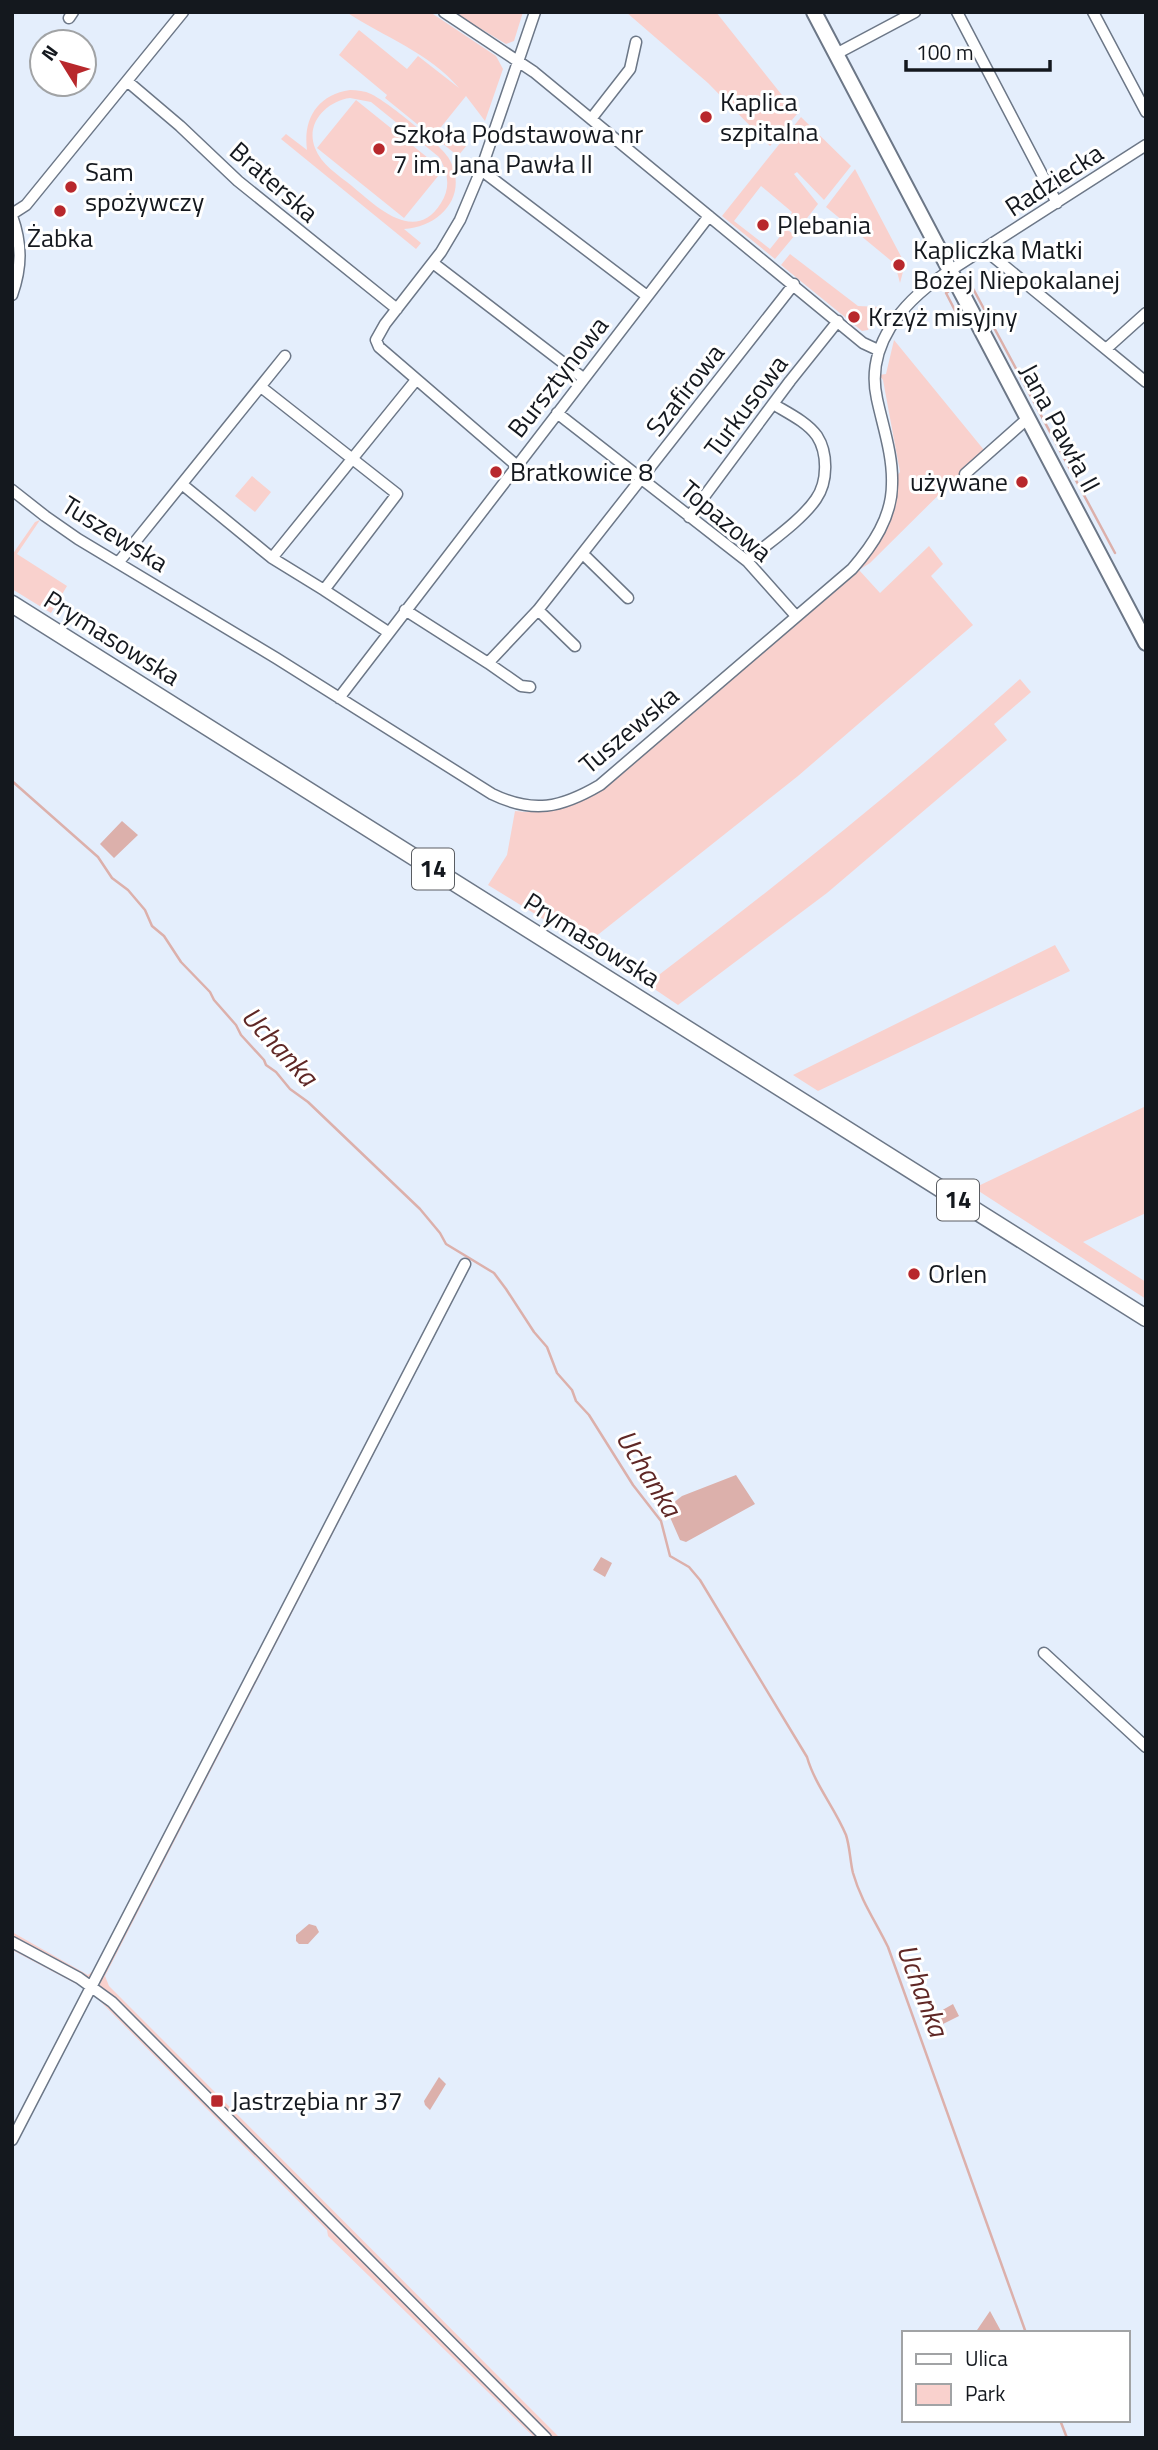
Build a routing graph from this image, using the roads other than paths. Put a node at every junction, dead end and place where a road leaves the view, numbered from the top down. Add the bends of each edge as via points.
1 (183, 12) edge
2 (444, 12) edge
3 (535, 12) edge
4 (814, 12) edge
5 (915, 12) edge
6 (957, 12) edge
7 (1093, 12) edge
8 (636, 42) dead end
9 (836, 54) junction
10 (518, 61) junction
11 (127, 81) junction
12 (1146, 112) edge
13 (591, 119) junction
14 (1146, 145) edge
15 (481, 170) junction
16 (1057, 203) junction
17 (12, 215) edge
18 (709, 216) junction
19 (985, 250) junction
20 (433, 263) junction
21 (955, 282) junction
22 (794, 284) junction
23 (12, 295) edge
24 (647, 296) junction
25 (397, 309) junction
26 (1146, 313) edge
27 (838, 321) junction
28 (1106, 349) junction
29 (878, 350) junction
30 (285, 356) dead end
31 (583, 379) junction
32 (416, 380) junction
33 (1146, 382) edge
34 (261, 387) junction
35 (773, 404) junction
36 (557, 413) junction
37 (1027, 419) junction
38 (352, 459) junction
39 (516, 465) junction
40 (965, 474) dead end
41 (642, 479) junction
42 (183, 485) junction
43 (12, 489) edge
44 (689, 517) junction
45 (583, 554) junction
46 (272, 558) junction
47 (747, 561) junction
48 (118, 563) junction
49 (324, 590) junction
50 (628, 598) dead end
51 (12, 604) edge
52 (405, 610) junction
53 (538, 610) junction
54 (796, 617) junction
55 (385, 629) junction
56 (1146, 643) edge
57 (575, 646) dead end
58 (488, 663) junction
59 (530, 687) dead end
60 (339, 698) junction
61 (465, 1264) dead end
62 (1146, 1318) edge
63 (1044, 1653) dead end
64 (1146, 1747) edge
65 (12, 1942) edge
66 (93, 1986) junction
67 (12, 2140) edge
68 (546, 2438) edge

1 - 11 street
2 - 10 street
3 - 10 street
4 - 9 street, Jana Pawła II
5 - 9 street
6 - 16 street
7 - 12 street
8 - 13 street via 630,69
9 - 21 street, Jana Pawła II
10 - 13 street
10 - 15 street
11 - 17 street via 23,208
11 - 25 street, Braterska via 248,189
13 - 18 street
14 - 16 street, Radziecka
15 - 20 street via 460,220
15 - 24 street
16 - 19 street, Radziecka
17 - 23 street via 21,259
18 - 22 street
18 - 24 street, Bursztynowa
19 - 21 street, Radziecka
19 - 28 street
20 - 25 street
20 - 31 street
21 - 29 street, Tuszewska via 929,285 889,327
21 - 37 street, Jana Pawła II
22 - 27 street
22 - 41 street, Szafirowa
24 - 31 street, Bursztynowa
25 - 32 street via 376,340
26 - 28 street
27 - 29 street
27 - 35 street, Turkusowa
28 - 33 street
29 - 54 street, Tuszewska via 874,384 891,463 888,512 874,541 852,569
30 - 34 street
31 - 36 street, Bursztynowa
32 - 38 street
32 - 39 street
34 - 38 street
34 - 42 street
35 - 44 street, Turkusowa
35 - 47 street via 817,436 826,473 817,498
36 - 39 street, Bursztynowa
36 - 41 street, Topazowa
37 - 40 street
37 - 56 street, Jana Pawła II
38 - 46 street
38 - 49 street via 397,494
39 - 52 street, Bursztynowa
41 - 44 street, Topazowa
41 - 45 street, Szafirowa
42 - 46 street
42 - 48 street
43 - 48 street, Tuszewska
44 - 47 street, Topazowa
45 - 50 street
45 - 53 street, Szafirowa
46 - 49 street
47 - 54 street, Topazowa
48 - 60 street, Tuszewska
49 - 55 street
51 - 62 main road, Prymasowska / 14
52 - 55 street, Bursztynowa
52 - 58 street
53 - 57 street
53 - 58 street, Szafirowa
54 - 60 street, Tuszewska via 600,785 564,803 526,807 492,794
55 - 60 street, Bursztynowa
58 - 59 street via 521,686
61 - 66 street
63 - 64 street
65 - 66 street
66 - 67 street
66 - 68 street

